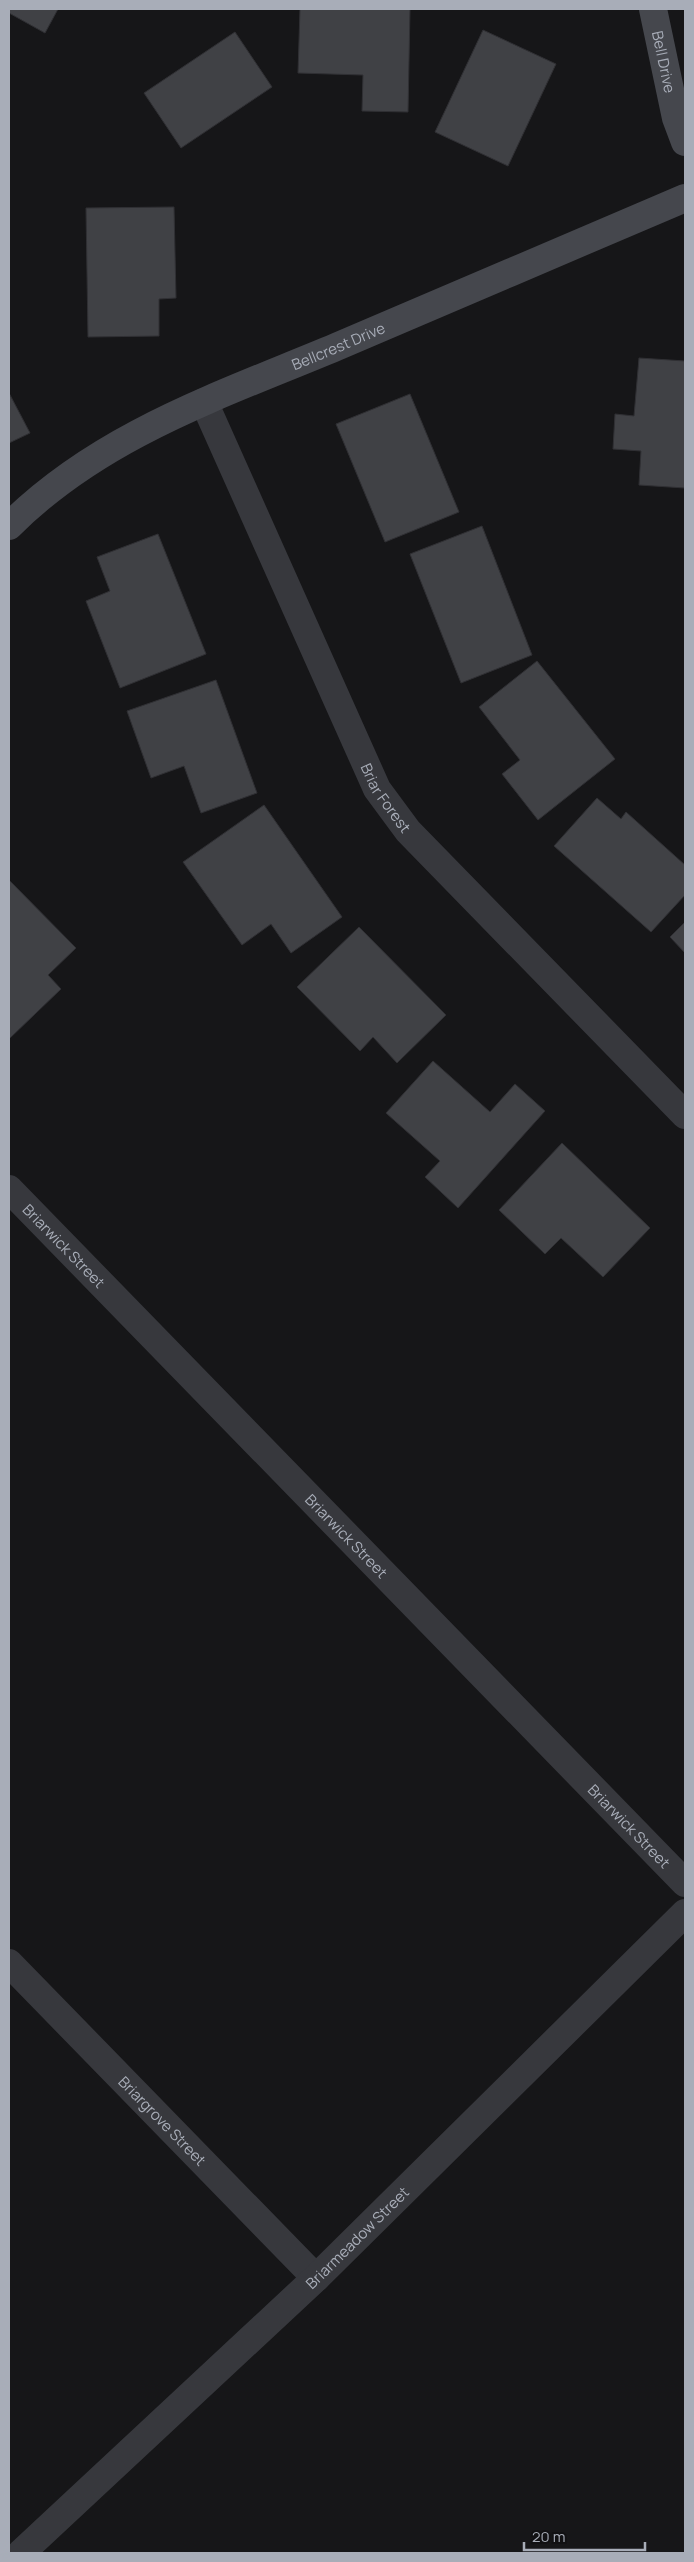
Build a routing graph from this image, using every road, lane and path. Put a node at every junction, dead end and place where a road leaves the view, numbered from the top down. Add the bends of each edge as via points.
1 (653, 9) edge
2 (685, 142) edge
3 (685, 198) edge
4 (204, 402) junction
5 (9, 526) edge
6 (685, 1115) edge
7 (9, 1189) edge
8 (685, 1883) edge
9 (685, 1913) edge
10 (9, 1963) edge
11 (316, 2278) junction
12 (20, 2553) edge

1 - 2 street, Bell Drive via 676,118
3 - 4 street, Bellcrest Drive
4 - 5 street, Bellcrest Drive via 160,420 74,470 34,500
4 - 6 street, Briar Forest via 377,789 408,831
7 - 8 street, Briarwick Street
9 - 11 street, Briarmeadow Street
10 - 11 street, Briargrove Street
11 - 12 street, Briarmeadow Street

